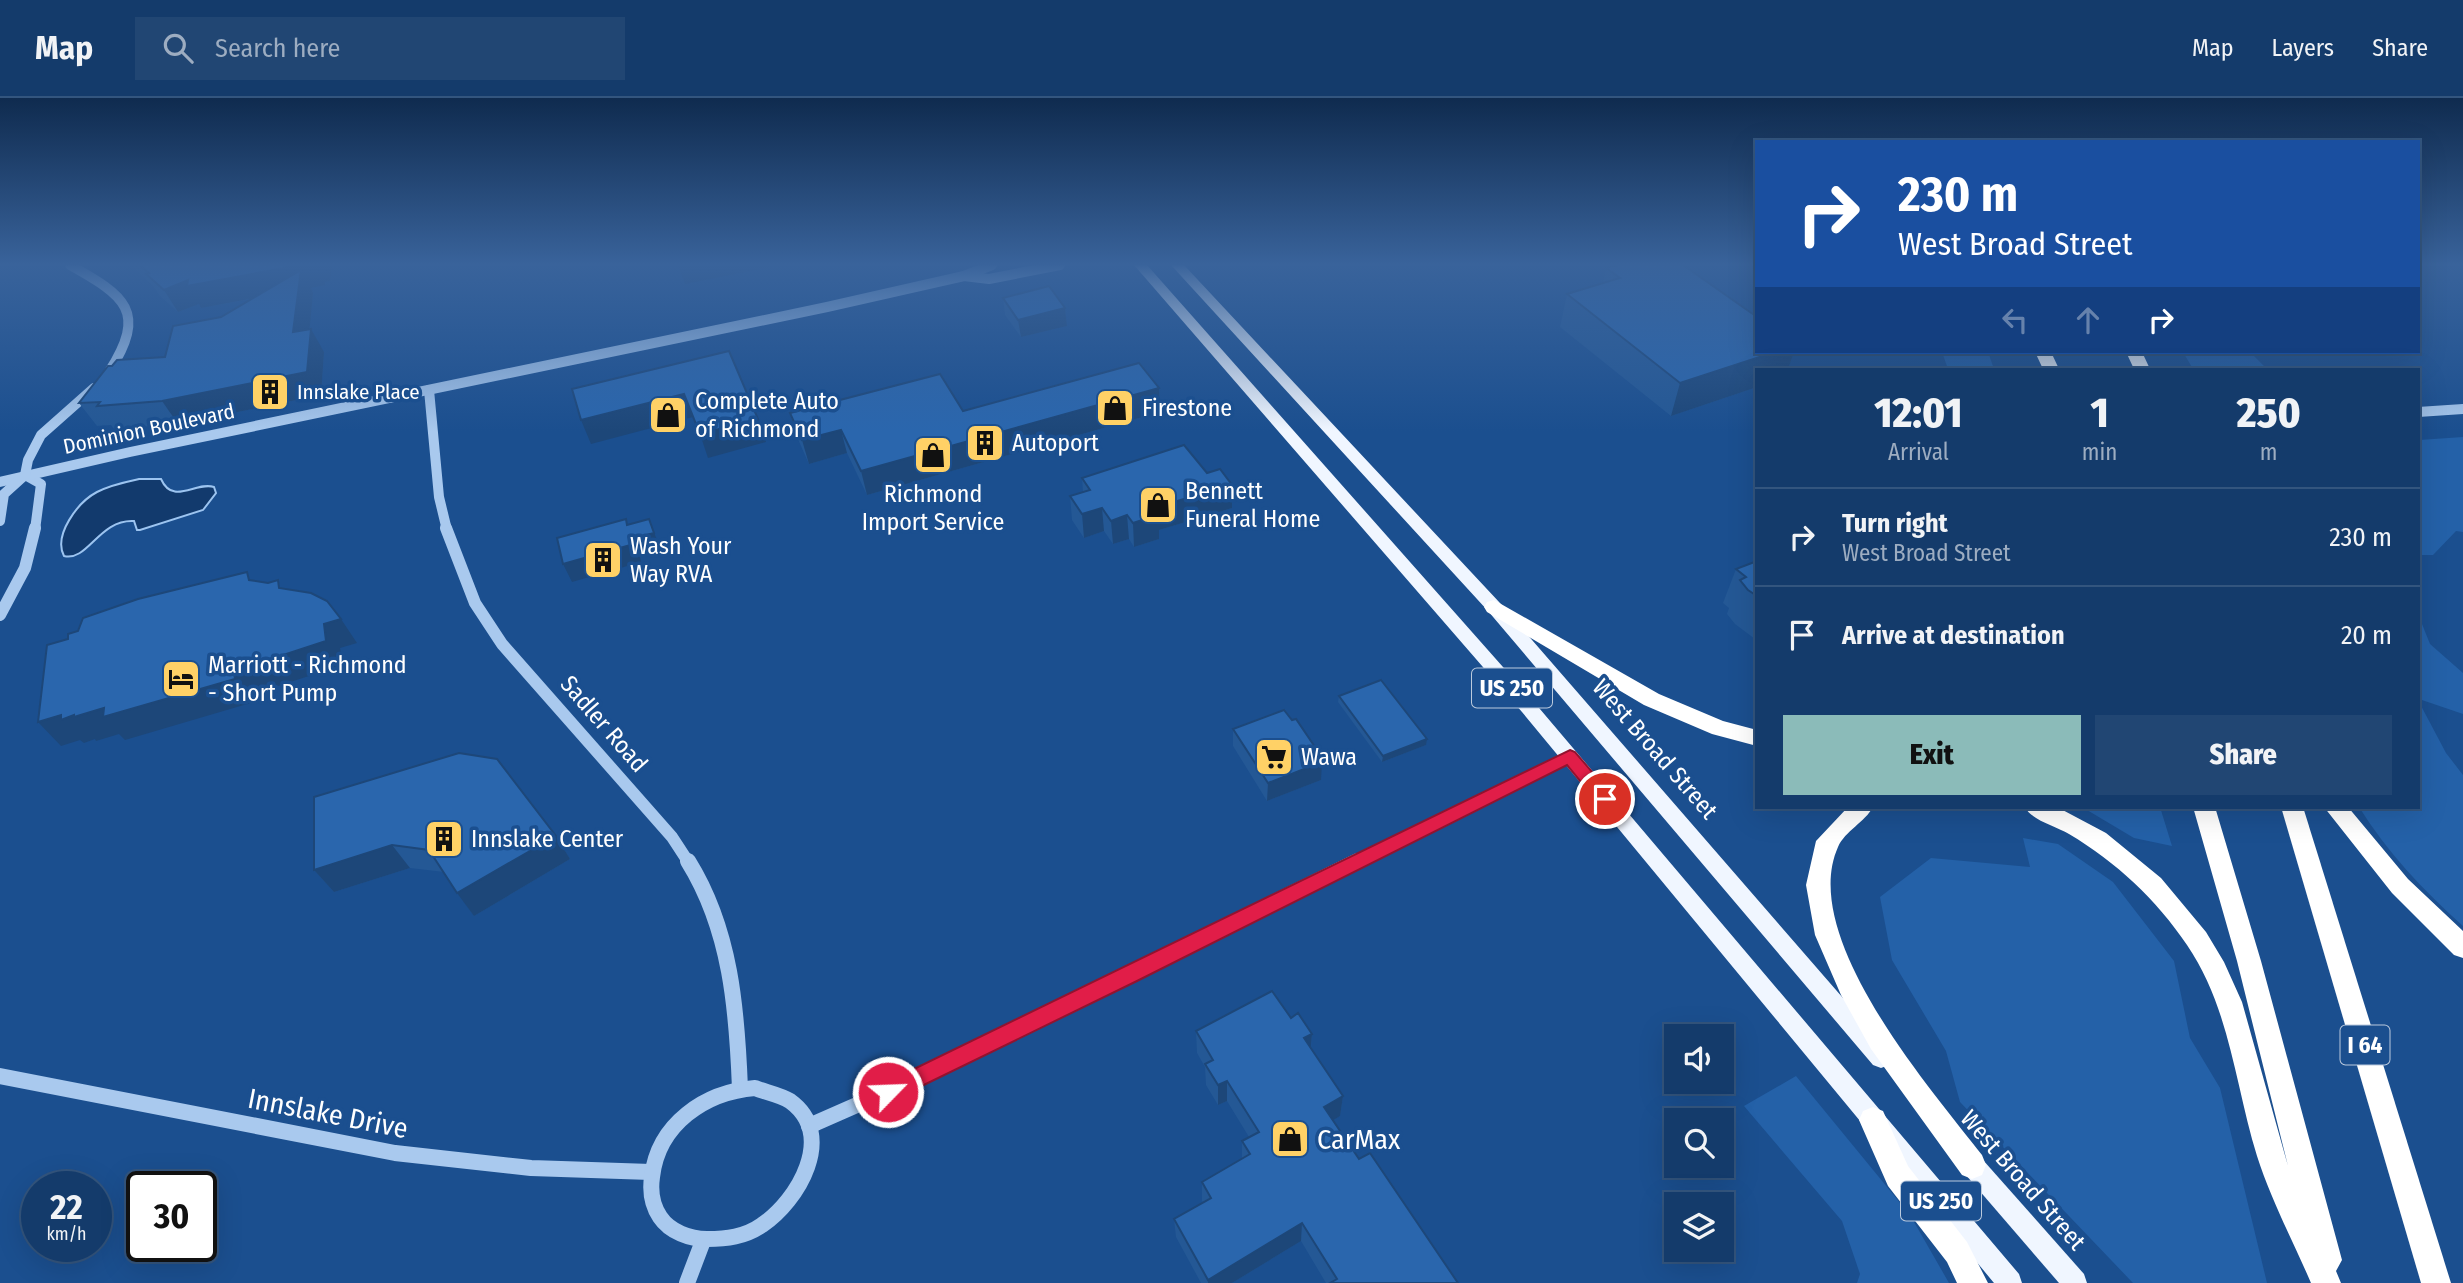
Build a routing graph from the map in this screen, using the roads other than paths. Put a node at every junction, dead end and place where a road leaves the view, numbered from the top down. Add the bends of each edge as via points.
1 (128, 320) edge
2 (765, 320) edge
3 (1188, 320) edge
4 (1228, 320) edge
5 (429, 390) junction
6 (2463, 408) edge
7 (2420, 412) edge
8 (24, 475) junction
9 (0, 482) edge
10 (0, 521) edge
11 (1494, 607) junction
12 (0, 615) edge
13 (1755, 737) edge
14 (1570, 757) junction
15 (1860, 809) edge
16 (2040, 809) edge
17 (2205, 809) edge
18 (2293, 809) edge
19 (2336, 809) edge
20 (2463, 947) edge
21 (0, 1076) edge
22 (740, 1089) junction
23 (1873, 1119) junction
24 (809, 1126) junction
25 (1972, 1165) junction
26 (651, 1172) junction
27 (703, 1241) junction
28 (687, 1283) edge
29 (1973, 1283) edge
30 (2010, 1283) edge
31 (2075, 1283) edge
32 (2326, 1283) edge
33 (2333, 1283) edge
34 (2436, 1283) edge

1 - 8 street via 129,335 117,361 36,439
2 - 5 street, Dominion Boulevard
3 - 14 main road, US 250
4 - 11 main road, West Broad Street / US 250
5 - 8 street, Dominion Boulevard
5 - 22 street, Sadler Road via 439,497 450,543 475,603 502,644 671,837 710,902 731,963
6 - 7 street
8 - 9 street, Dominion Boulevard
8 - 10 street via 4,494
8 - 12 street via 41,484 34,539 20,582
11 - 13 highway via 1654,704
11 - 25 main road, West Broad Street / US 250
14 - 23 main road, US 250
14 - 24 street via 937,1070
15 - 25 highway via 1835,831 1821,863 1819,901 1831,947 1865,1018
16 - 32 highway via 2075,825 2129,863 2167,900 2202,950 2229,1001 2272,1157
17 - 33 highway
18 - 34 highway, I 64
19 - 20 highway via 2393,879
21 - 26 street, Innslake Drive via 395,1153 531,1168
22 - 24 street via 763,1089 783,1096 803,1113
22 - 26 street via 709,1098 681,1118 661,1144
23 - 29 highway via 1898,1176 1950,1242
23 - 30 main road, US 250
24 - 27 street via 812,1154 792,1199 750,1233
25 - 31 main road, West Broad Street / US 250
26 - 27 street via 657,1213 676,1232
27 - 28 street

